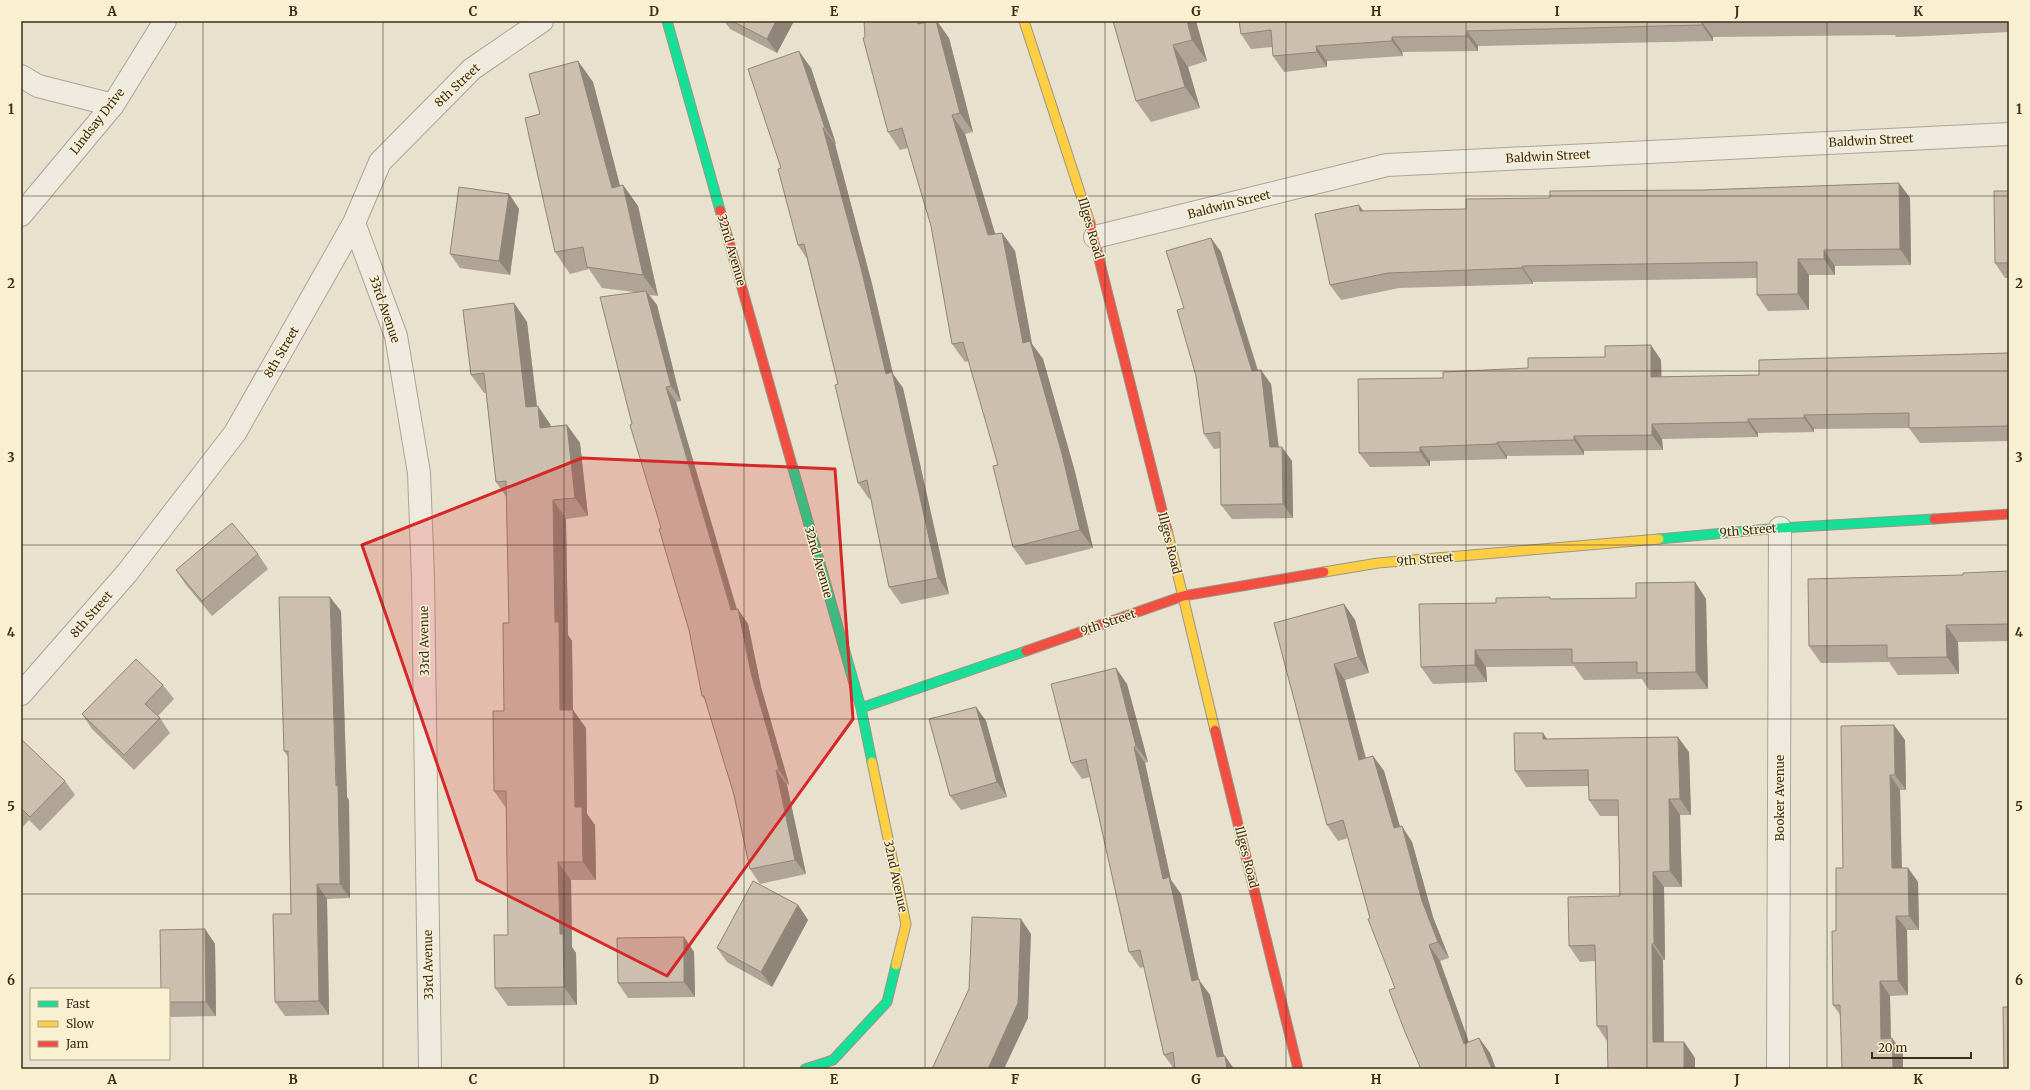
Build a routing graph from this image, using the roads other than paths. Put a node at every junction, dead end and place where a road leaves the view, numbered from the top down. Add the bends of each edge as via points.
1 (165, 21) edge
2 (542, 21) edge
3 (667, 21) edge
4 (1024, 21) edge
5 (21, 76) edge
6 (113, 105) junction
7 (2009, 134) edge
8 (21, 215) edge
9 (354, 223) junction
10 (1095, 237) junction
11 (2009, 514) edge
12 (1780, 528) junction
13 (1183, 596) junction
14 (21, 694) edge
15 (861, 708) junction
16 (430, 1069) edge
17 (805, 1069) edge
18 (1298, 1069) edge
19 (1778, 1069) edge

1 - 6 street, Lindsay Drive
2 - 9 street, 8th Street via 472,69 380,162
3 - 15 street, 32nd Avenue
4 - 10 street, Illges Road
5 - 6 street via 38,86
6 - 8 street, Lindsay Drive
7 - 10 street, Baldwin Street via 1387,164
9 - 14 street, 8th Street via 235,433 127,573
9 - 16 street, 33rd Avenue via 396,336 419,473 423,578
10 - 13 street, Illges Road
11 - 12 street, 9th Street
12 - 13 street, 9th Street via 1378,563
12 - 19 street, Booker Avenue
13 - 15 street, 9th Street
13 - 18 street, Illges Road
15 - 17 street, 32nd Avenue via 906,924 887,1002 833,1060

